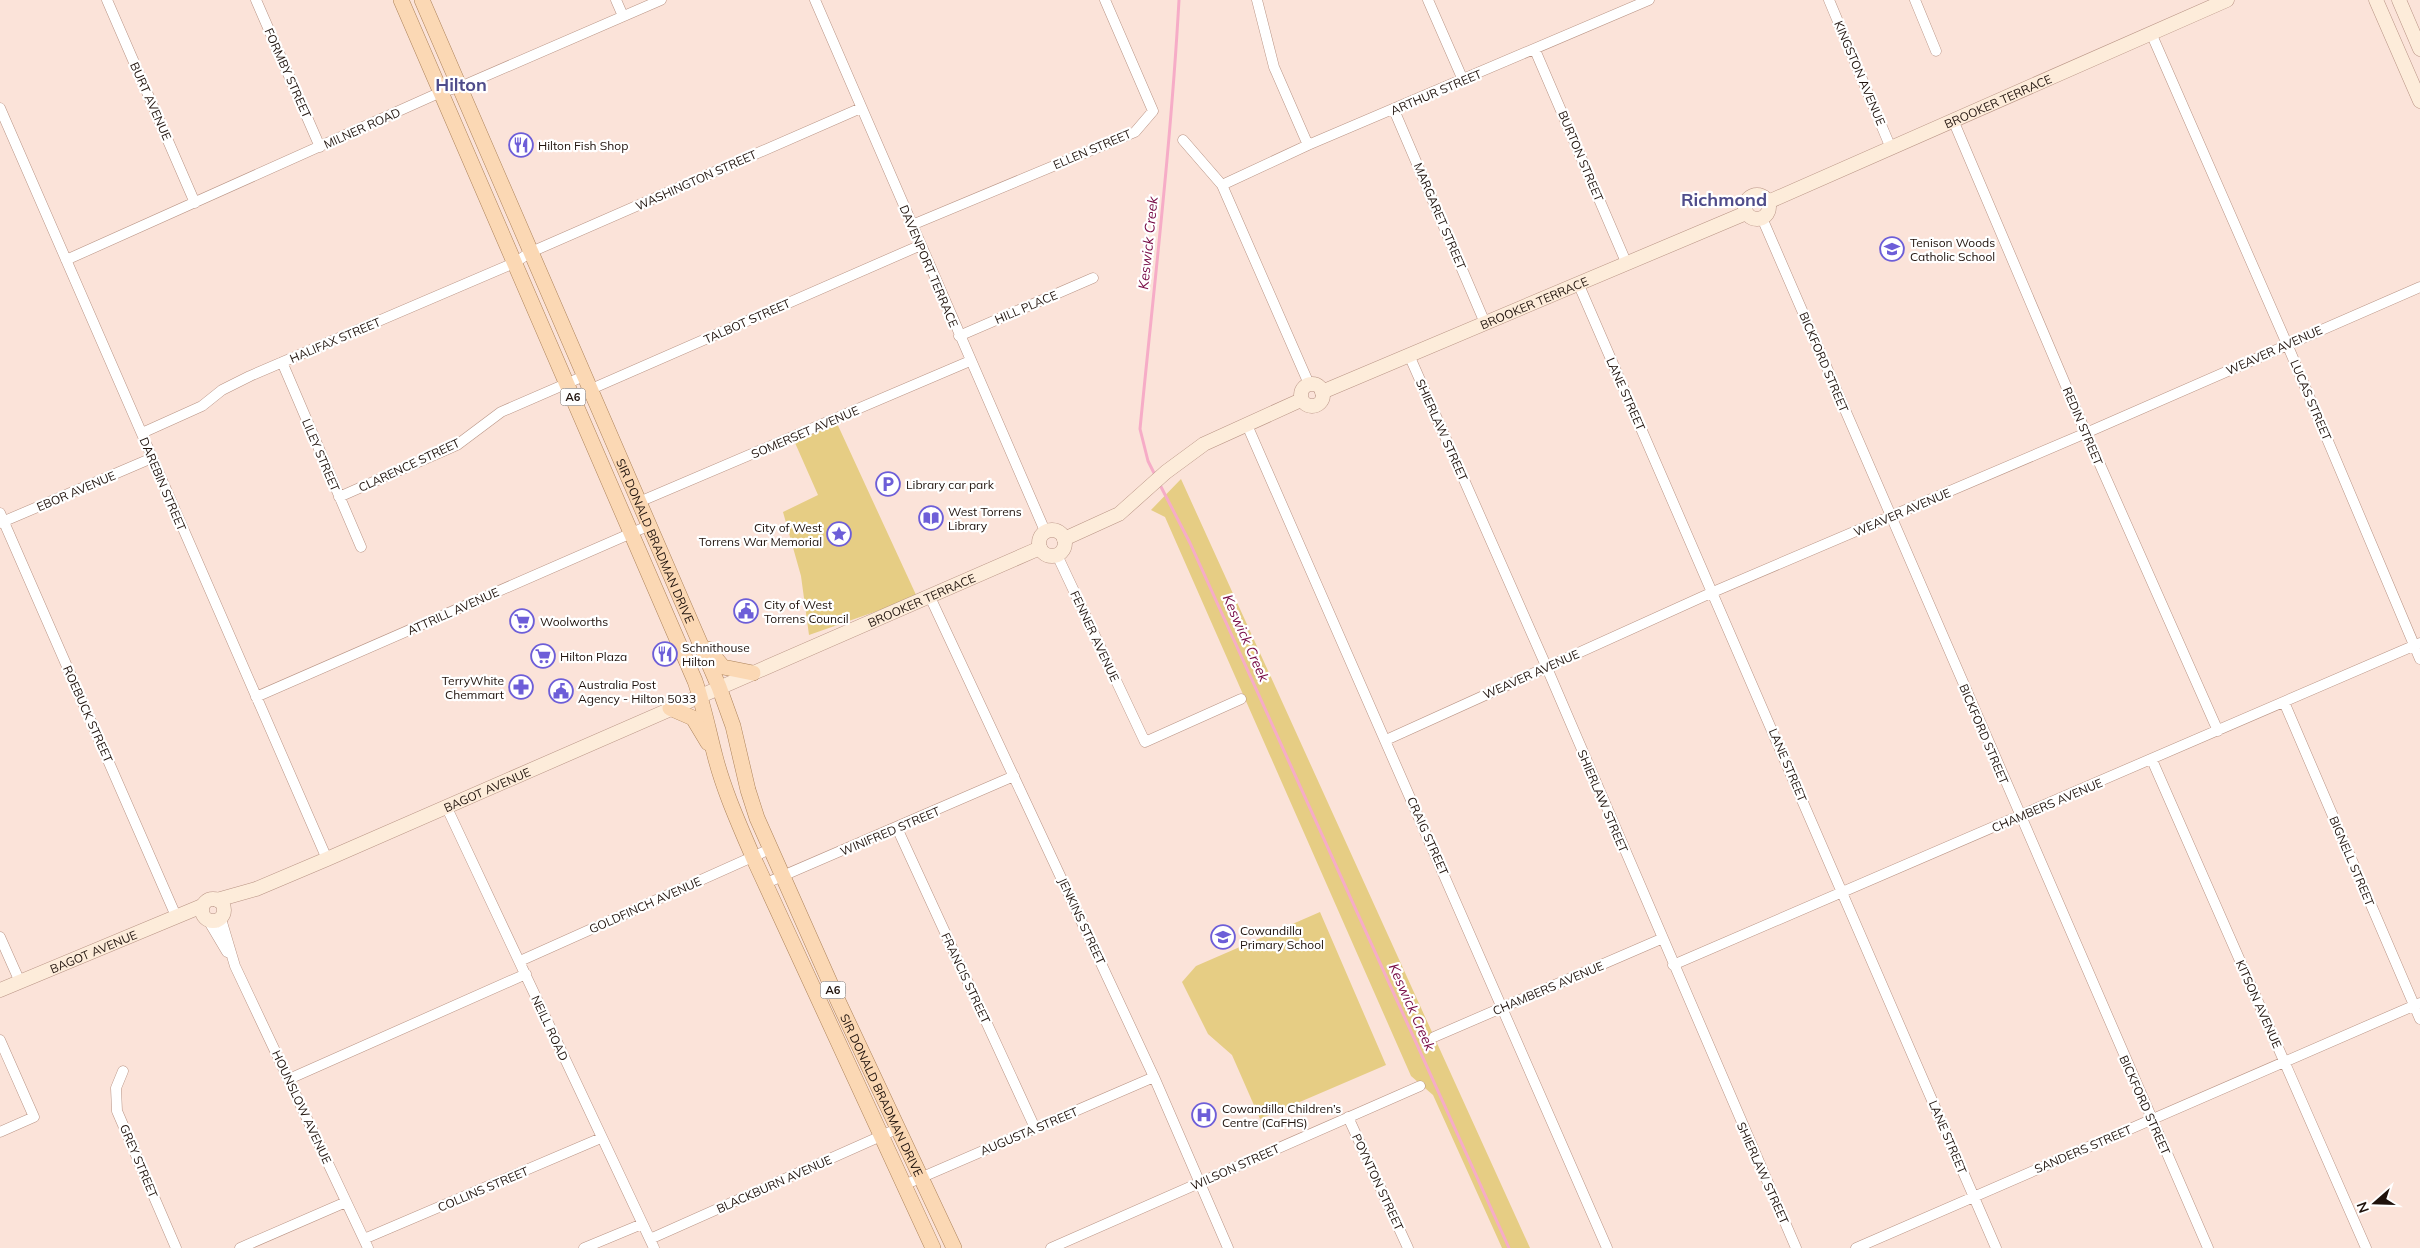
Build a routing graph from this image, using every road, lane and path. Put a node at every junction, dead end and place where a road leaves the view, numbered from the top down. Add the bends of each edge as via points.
1 (106, 0) edge
2 (256, 0) edge
3 (402, 0) edge
4 (422, 0) edge
5 (616, 0) edge
6 (661, 0) edge
7 (815, 0) edge
8 (1105, 0) edge
9 (1257, 0) edge
10 (1428, 0) edge
11 (1829, 0) edge
12 (1915, 0) edge
13 (2227, 0) edge
14 (2376, 0) edge
15 (2399, 0) edge
16 (1644, 1) edge
17 (623, 16) junction
18 (2151, 33) junction
19 (2420, 48) edge
20 (1535, 50) junction
21 (1936, 51) dead end
22 (1463, 80) junction
23 (460, 87) junction
24 (442, 92) junction
25 (2420, 101) edge
26 (0, 108) edge
27 (861, 108) junction
28 (1394, 110) junction
29 (1953, 120) junction
30 (1183, 140) dead end
31 (1308, 145) junction
32 (1890, 146) junction
33 (320, 147) junction
34 (1222, 185) junction
35 (1768, 202) junction
36 (195, 203) junction
37 (1746, 213) junction
38 (1762, 218) junction
39 (912, 225) junction
40 (921, 245) junction
41 (531, 252) junction
42 (66, 260) junction
43 (1626, 262) junction
44 (514, 263) junction
45 (1093, 278) dead end
46 (1578, 283) junction
47 (2420, 287) edge
48 (1484, 323) junction
49 (959, 336) junction
50 (2287, 344) junction
51 (1409, 356) junction
52 (970, 361) junction
53 (282, 362) junction
54 (587, 382) junction
55 (1308, 384) junction
56 (570, 390) junction
57 (1322, 392) junction
58 (1301, 400) junction
59 (1247, 424) junction
60 (142, 433) junction
61 (2086, 433) junction
62 (152, 458) junction
63 (339, 497) junction
64 (639, 502) junction
65 (1891, 517) junction
66 (1, 519) edge
67 (650, 525) junction
68 (1045, 531) junction
69 (630, 532) junction
70 (1064, 538) junction
71 (361, 547) dead end
72 (1040, 548) junction
73 (1057, 555) junction
74 (1713, 592) junction
75 (930, 597) junction
76 (695, 633) junction
77 (2417, 644) edge
78 (2420, 658) edge
79 (1546, 668) junction
80 (753, 673) junction
81 (719, 687) junction
82 (700, 695) junction
83 (256, 697) junction
84 (1242, 699) dead end
85 (2284, 702) junction
86 (670, 708) junction
87 (2218, 730) junction
88 (1386, 740) junction
89 (715, 756) junction
90 (2152, 760) junction
91 (1014, 776) junction
92 (447, 808) junction
93 (2020, 817) junction
94 (897, 828) junction
95 (770, 849) junction
96 (753, 858) junction
97 (327, 859) junction
98 (782, 876) junction
99 (764, 884) junction
100 (1843, 892) junction
101 (212, 911) junction
102 (181, 914) junction
103 (0, 937) edge
104 (1661, 939) junction
105 (520, 961) junction
106 (1673, 965) junction
107 (526, 974) junction
108 (20, 982) junction
109 (0, 990) edge
110 (2417, 1005) edge
111 (1503, 1008) junction
112 (2420, 1019) edge
113 (1434, 1037) dead end
114 (0, 1040) edge
115 (2284, 1061) junction
116 (123, 1071) dead end
117 (1154, 1077) junction
118 (289, 1079) junction
119 (1420, 1086) dead end
120 (1348, 1117) junction
121 (2152, 1120) junction
122 (898, 1128) junction
123 (1035, 1128) junction
124 (0, 1132) edge
125 (882, 1135) junction
126 (601, 1138) junction
127 (921, 1177) junction
128 (1200, 1183) junction
129 (904, 1185) junction
130 (1974, 1196) junction
131 (346, 1202) junction
132 (642, 1224) junction
133 (366, 1244) edge
134 (652, 1244) edge
135 (176, 1248) edge
136 (240, 1248) edge
137 (584, 1248) edge
138 (933, 1248) edge
139 (954, 1248) edge
140 (1051, 1248) edge
141 (1228, 1248) edge
142 (1408, 1248) edge
143 (1607, 1248) edge
144 (1796, 1248) edge
145 (1856, 1248) edge
146 (1996, 1248) edge
147 (2208, 1248) edge
148 (2366, 1248) edge

1 - 36 street, BURT AVENUE
2 - 33 street, FORMBY STREET
3 - 24 main road, SIR DONALD BRADMAN DRIVE / A6
4 - 23 main road, SIR DONALD BRADMAN DRIVE / A6
5 - 17 street
6 - 17 street, MILNER ROAD
7 - 27 street, DAVENPORT TERRACE
8 - 39 street, ELLEN STREET via 1153,111 1135,132
9 - 31 street via 1274,67
10 - 22 street
11 - 32 street, KINGSTON AVENUE
12 - 21 street
13 - 18 street, BROOKER TERRACE
14 - 25 street
15 - 19 street
16 - 20 street, ARTHUR STREET
17 - 23 street, MILNER ROAD
18 - 29 street, BROOKER TERRACE
18 - 50 street, LUCAS STREET
20 - 22 street, ARTHUR STREET
20 - 43 street, BURTON STREET
22 - 28 street, ARTHUR STREET
23 - 24 street, MILNER ROAD
23 - 41 main road, SIR DONALD BRADMAN DRIVE / A6
24 - 33 street, MILNER ROAD
24 - 44 main road, SIR DONALD BRADMAN DRIVE / A6
26 - 42 street, DAREBIN STREET
27 - 39 street, DAVENPORT TERRACE
27 - 41 street, WASHINGTON STREET
28 - 31 street, ARTHUR STREET
28 - 48 street, MARGARET STREET
29 - 32 street, BROOKER TERRACE
29 - 61 street, REDIN STREET
30 - 34 street
31 - 34 street, ARTHUR STREET
32 - 35 street, BROOKER TERRACE
33 - 36 street, MILNER ROAD
34 - 55 street
35 - 37 street via 1758,195 1752,196 1746,201
35 - 38 street via 1767,214
36 - 42 street, MILNER ROAD
37 - 38 street via 1750,218
37 - 43 street, BROOKER TERRACE
38 - 65 street, BICKFORD STREET
39 - 40 street, DAVENPORT TERRACE
40 - 49 street, DAVENPORT TERRACE
40 - 54 street, TALBOT STREET
41 - 44 street, HALIFAX STREET
41 - 54 main road, SIR DONALD BRADMAN DRIVE / A6
42 - 60 street, DAREBIN STREET
43 - 46 street, BROOKER TERRACE
44 - 53 street, HALIFAX STREET
44 - 56 main road, SIR DONALD BRADMAN DRIVE / A6
45 - 49 street, HILL PLACE
46 - 48 street, BROOKER TERRACE
46 - 74 street, LANE STREET
47 - 50 street, WEAVER AVENUE
48 - 51 street, BROOKER TERRACE
49 - 52 street, DAVENPORT TERRACE
50 - 61 street, WEAVER AVENUE
50 - 77 street, LUCAS STREET
51 - 57 street, BROOKER TERRACE
51 - 79 street, SHIERLAW STREET
52 - 64 street, SOMERSET AVENUE
52 - 68 street, DAVENPORT TERRACE
53 - 60 street, HALIFAX STREET via 229,387 202,406
53 - 63 street, LILEY STREET
54 - 56 street, TALBOT STREET
54 - 56 street, CLARENCE STREET
54 - 64 main road, SIR DONALD BRADMAN DRIVE / A6
55 - 57 street
55 - 58 street via 1303,388
56 - 63 street, CLARENCE STREET via 501,412 457,445
56 - 69 main road, SIR DONALD BRADMAN DRIVE / A6
57 - 58 street via 1321,402 1317,405 1310,407
58 - 59 street
59 - 70 street via 1204,444 1166,472 1119,514
59 - 88 street, CRAIG STREET
60 - 62 street, DAREBIN STREET
61 - 65 street, WEAVER AVENUE
61 - 87 street, REDIN STREET
62 - 66 street, EBOR AVENUE
62 - 83 street, DAREBIN STREET
63 - 71 street, LILEY STREET
64 - 67 main road, SIR DONALD BRADMAN DRIVE / A6
65 - 74 street, WEAVER AVENUE
65 - 93 street, BICKFORD STREET
66 - 102 street, ROEBUCK STREET
67 - 69 street, ATTRILL AVENUE
67 - 76 main road, SIR DONALD BRADMAN DRIVE / A6
68 - 70 street via 1056,530
68 - 72 street via 1039,539
69 - 82 main road, SIR DONALD BRADMAN DRIVE / A6
69 - 83 street, ATTRILL AVENUE
70 - 73 street via 1063,550
72 - 73 street via 1047,555
72 - 75 street, BROOKER TERRACE
73 - 84 street, FENNER AVENUE via 1145,742
74 - 79 street, WEAVER AVENUE
74 - 100 street, LANE STREET
75 - 80 street, BROOKER TERRACE
75 - 91 street, JENKINS STREET
76 - 80 main road via 722,667
76 - 81 main road, SIR DONALD BRADMAN DRIVE / A6
77 - 78 street, LUCAS STREET
77 - 85 street, CHAMBERS AVENUE
79 - 88 street, WEAVER AVENUE
79 - 104 street, SHIERLAW STREET
80 - 81 street, BROOKER TERRACE
81 - 82 street, BAGOT AVENUE
81 - 95 main road, SIR DONALD BRADMAN DRIVE / A6 via 733,726 748,790
82 - 86 street, BAGOT AVENUE
82 - 89 main road, SIR DONALD BRADMAN DRIVE / A6
83 - 97 street, DAREBIN STREET
85 - 87 street, CHAMBERS AVENUE
85 - 110 street, BIGNELL STREET
86 - 89 main road via 693,718
86 - 92 street, BAGOT AVENUE
87 - 90 street, CHAMBERS AVENUE
88 - 111 street, CRAIG STREET
89 - 96 main road, SIR DONALD BRADMAN DRIVE / A6
90 - 93 street, CHAMBERS AVENUE
90 - 115 street, KITSON AVENUE
91 - 94 street, WINIFRED STREET
91 - 117 street, JENKINS STREET
92 - 97 street, BAGOT AVENUE
92 - 105 street, NEILL ROAD
93 - 100 street, CHAMBERS AVENUE
93 - 121 street, BICKFORD STREET
94 - 98 street, WINIFRED STREET
94 - 123 street, FRANCIS STREET
95 - 96 street, GOLDFINCH AVENUE
95 - 98 main road, SIR DONALD BRADMAN DRIVE / A6
96 - 99 main road, SIR DONALD BRADMAN DRIVE / A6
96 - 105 street, GOLDFINCH AVENUE
97 - 101 street, BAGOT AVENUE
98 - 99 street, WINIFRED STREET
98 - 122 main road, SIR DONALD BRADMAN DRIVE / A6
99 - 125 main road, SIR DONALD BRADMAN DRIVE / A6
100 - 106 street, CHAMBERS AVENUE
100 - 130 street, LANE STREET
101 - 102 street, BAGOT AVENUE
101 - 118 street, HOUNSLOW AVENUE
102 - 108 street, BAGOT AVENUE
103 - 108 street
104 - 106 street, SHIERLAW STREET
104 - 111 street, CHAMBERS AVENUE
105 - 107 street, NEILL ROAD
106 - 144 street, SHIERLAW STREET
107 - 118 street
107 - 126 street, NEILL ROAD
108 - 109 street, BAGOT AVENUE
110 - 112 street, BIGNELL STREET
110 - 115 street, SANDERS STREET
111 - 113 street, CHAMBERS AVENUE
111 - 143 street, CRAIG STREET
114 - 124 street via 34,1117
115 - 121 street, SANDERS STREET
115 - 148 street, KITSON AVENUE
116 - 135 street, GREY STREET via 116,1088 117,1111
117 - 123 street, AUGUSTA STREET
117 - 128 street, JENKINS STREET
118 - 131 street, HOUNSLOW AVENUE
119 - 120 street, WILSON STREET
120 - 128 street, WILSON STREET
120 - 142 street, POYNTON STREET
121 - 130 street, SANDERS STREET
121 - 147 street, BICKFORD STREET
122 - 125 street, BLACKBURN AVENUE
122 - 127 main road, SIR DONALD BRADMAN DRIVE / A6
123 - 127 street, AUGUSTA STREET
125 - 129 main road, SIR DONALD BRADMAN DRIVE / A6
125 - 134 street, BLACKBURN AVENUE
126 - 132 street, NEILL ROAD
126 - 133 street, COLLINS STREET
127 - 129 street, AUGUSTA STREET
127 - 139 main road, SIR DONALD BRADMAN DRIVE / A6
128 - 140 street, WILSON STREET
128 - 141 street, JENKINS STREET
129 - 138 main road, SIR DONALD BRADMAN DRIVE / A6
130 - 145 street, SANDERS STREET
130 - 146 street, LANE STREET
131 - 133 street, HOUNSLOW AVENUE
131 - 136 street
132 - 134 street, NEILL ROAD
132 - 137 street

